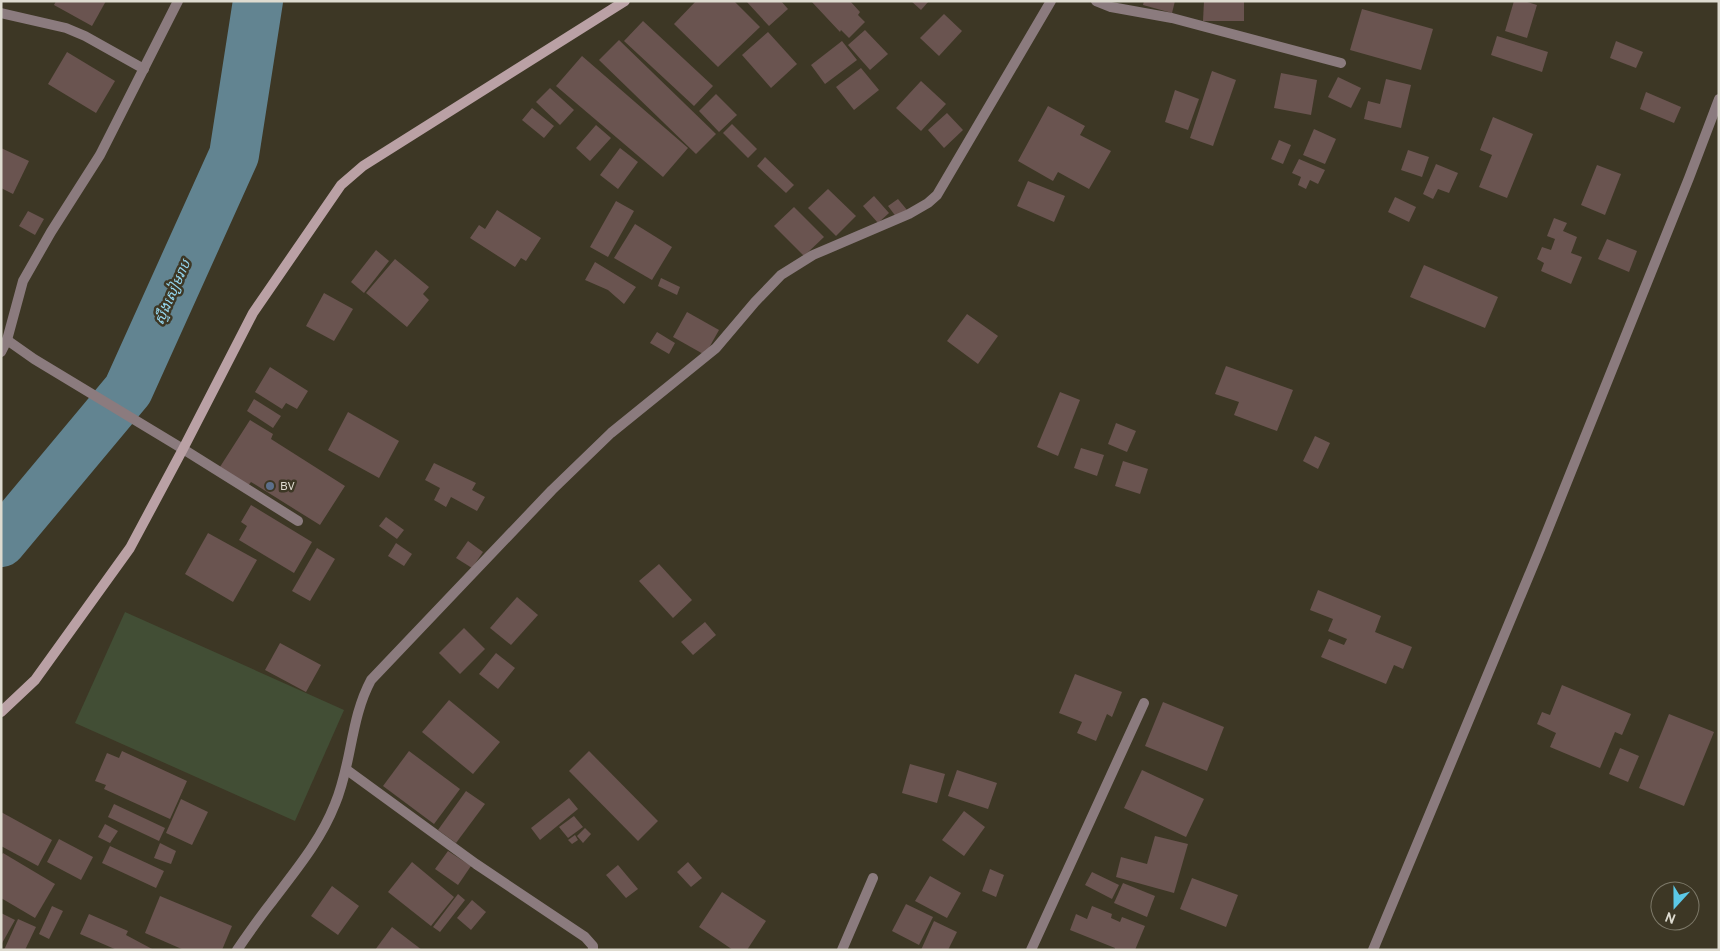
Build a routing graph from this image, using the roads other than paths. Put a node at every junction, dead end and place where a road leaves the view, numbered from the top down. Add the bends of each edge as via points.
1 (178, 1) edge
2 (625, 1) edge
3 (1051, 1) edge
4 (1096, 1) edge
5 (1, 13) edge
6 (1341, 63) dead end
7 (144, 69) junction
8 (1719, 99) edge
9 (7, 340) junction
10 (1, 352) edge
11 (183, 449) junction
12 (298, 520) dead end
13 (1144, 703) dead end
14 (1, 712) edge
15 (347, 770) junction
16 (872, 878) dead end
17 (238, 950) edge
18 (594, 950) edge
19 (842, 950) edge
20 (1030, 950) edge
21 (1373, 950) edge

1 - 7 street
2 - 11 street via 362,166 342,186 252,313
3 - 15 street via 937,195 909,214 813,255 782,275 716,348 584,458 371,680 360,708
4 - 6 street via 1111,8 1172,18
5 - 7 street via 66,28
7 - 9 street via 100,155 23,281
8 - 21 street via 1540,549
9 - 10 street
9 - 11 street
11 - 12 street
11 - 14 street via 130,548 35,680
13 - 20 street
15 - 17 street via 324,830
15 - 18 street via 476,864 585,937
16 - 19 street

